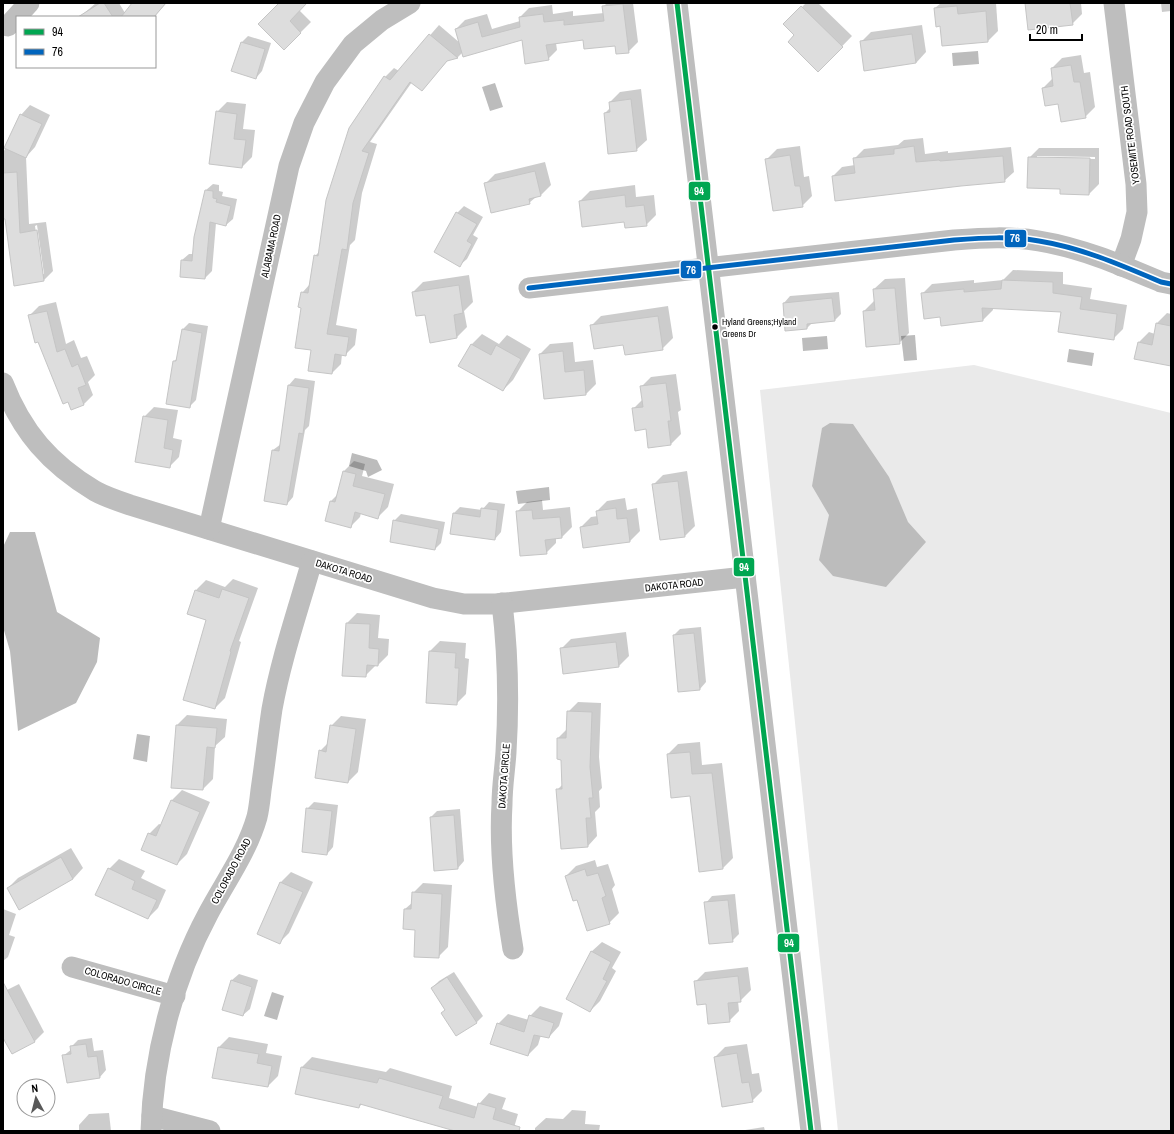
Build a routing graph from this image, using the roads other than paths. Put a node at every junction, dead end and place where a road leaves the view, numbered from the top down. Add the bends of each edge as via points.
1 (29, 3) edge
2 (410, 3) edge
3 (677, 3) edge
4 (1114, 3) edge
5 (5, 26) edge
6 (1121, 266) junction
7 (708, 268) junction
8 (1171, 284) edge
9 (529, 288) dead end
10 (3, 383) edge
11 (209, 530) junction
12 (312, 561) junction
13 (745, 577) junction
14 (502, 604) junction
15 (513, 949) dead end
16 (72, 967) dead end
17 (175, 996) junction
18 (151, 1124) edge
19 (210, 1131) edge
20 (811, 1131) edge

1 - 5 street
2 - 11 street, ALABAMA ROAD via 382,20 353,44 325,82 304,123 289,166
3 - 7 street
4 - 6 street, YOSEMITE ROAD SOUTH via 1136,184 1137,212
6 - 7 street via 1082,251 1038,240 996,237
6 - 8 street
7 - 9 street
7 - 13 street
10 - 11 street, DAKOTA ROAD via 19,418 40,447 66,472 97,492
11 - 12 street, DAKOTA ROAD
12 - 14 street, DAKOTA ROAD via 432,598 464,604
12 - 17 street, COLORADO ROAD via 280,670 257,816 245,848 189,953
13 - 14 street, DAKOTA ROAD
13 - 20 street
14 - 15 street, DAKOTA CIRCLE via 508,691 502,858
16 - 17 street, COLORADO CIRCLE
17 - 18 street, COLORADO ROAD via 165,1026
18 - 19 street

